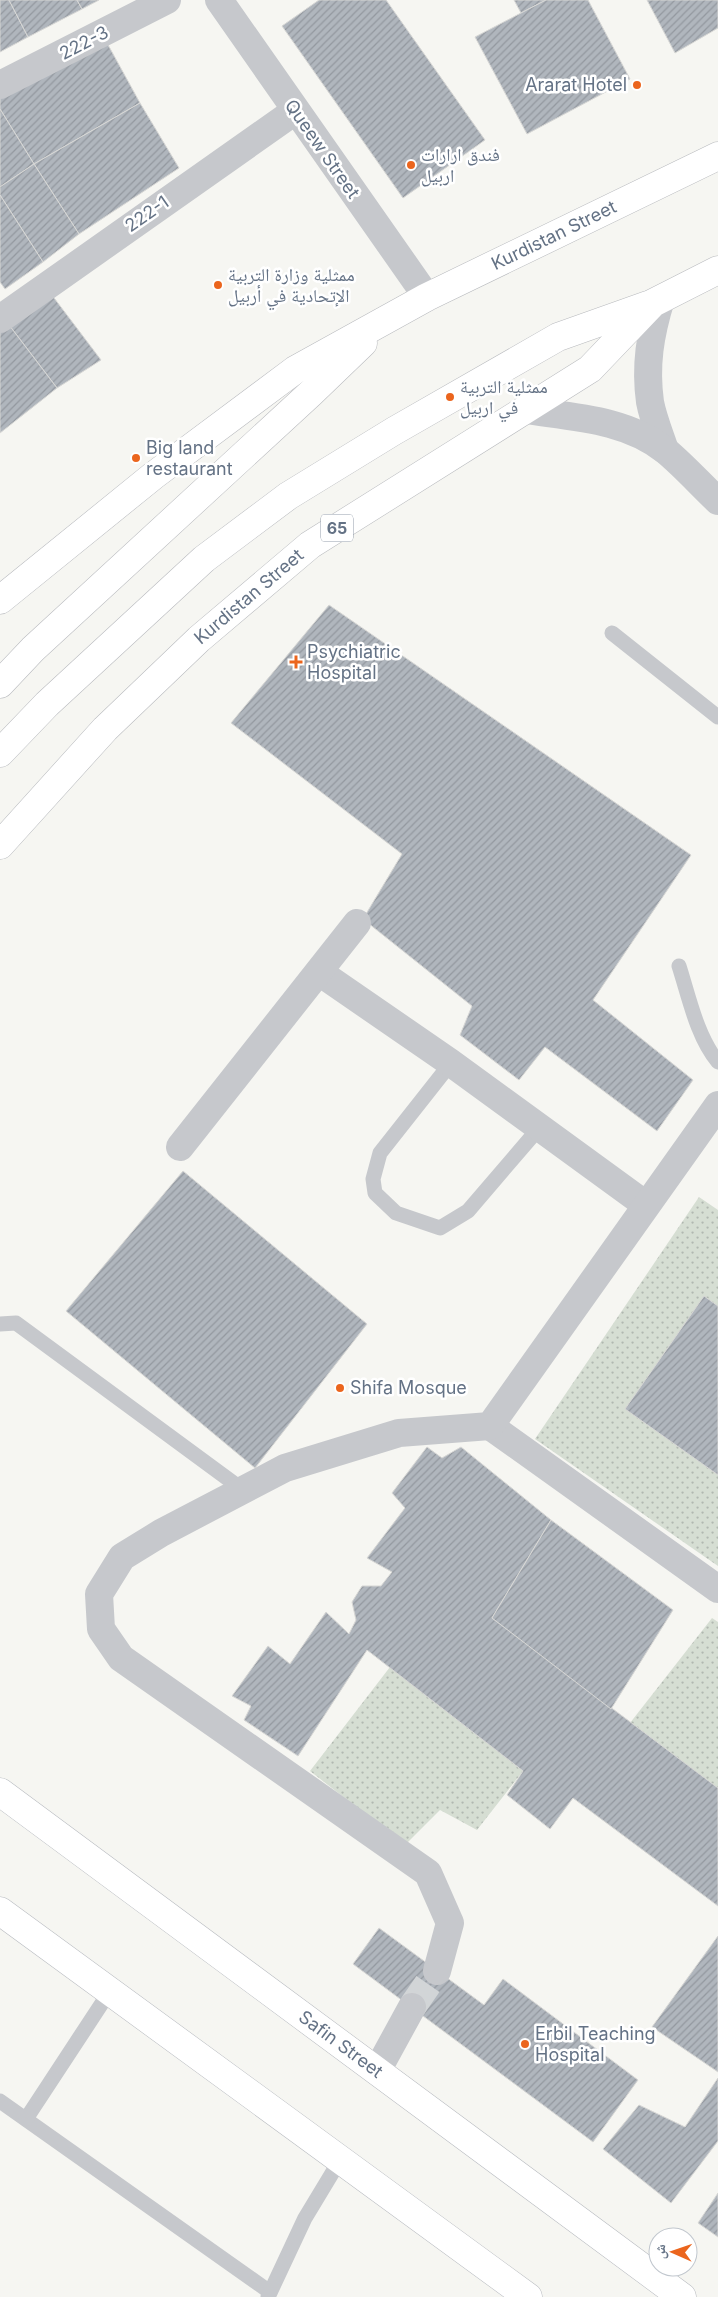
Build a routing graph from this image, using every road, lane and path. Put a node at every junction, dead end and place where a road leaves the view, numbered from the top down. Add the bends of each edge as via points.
1 (167, 0) edge
2 (219, 0) edge
3 (0, 85) edge
4 (295, 111) junction
5 (718, 156) edge
6 (718, 270) edge
7 (427, 297) junction
8 (657, 301) junction
9 (391, 316) junction
10 (0, 319) edge
11 (525, 410) junction
12 (665, 450) junction
13 (718, 501) edge
14 (0, 600) edge
15 (612, 633) dead end
16 (0, 684) edge
17 (718, 717) edge
18 (0, 753) edge
19 (0, 845) edge
20 (357, 923) dead end
21 (679, 966) dead end
22 (319, 972) junction
23 (718, 1062) edge
24 (450, 1063) junction
25 (718, 1105) edge
26 (540, 1127) junction
27 (180, 1146) dead end
28 (646, 1204) junction
29 (0, 1324) edge
30 (490, 1426) junction
31 (243, 1490) junction
32 (718, 1589) edge
33 (0, 1792) edge
34 (0, 1912) edge
35 (437, 1971) tunnel mouth
36 (110, 1991) junction
37 (412, 2008) tunnel mouth
38 (377, 2071) junction
39 (0, 2101) edge
40 (26, 2119) junction
41 (340, 2160) junction
42 (269, 2294) edge
43 (528, 2297) edge
44 (682, 2297) edge

1 - 3 street, 222-3
2 - 4 street, Queew Street
4 - 7 street, Queew Street
4 - 10 street, 222-1
5 - 7 main road, Kurdistan Street
6 - 8 main road, Kurdistan Street / 65
7 - 9 main road, Kurdistan Street
8 - 11 main road, Kurdistan Street / 65 via 590,369
8 - 12 street via 650,334 648,369 650,404
8 - 18 main road, Kurdistan Street / 65 via 558,337 288,496 204,559 47,704
9 - 14 main road, Kurdistan Street via 295,370 153,476
9 - 16 main road, Kurdistan Street via 33,649
11 - 12 street via 600,421 631,431
11 - 19 main road, Kurdistan Street / 65 via 310,545 199,639 105,729
12 - 13 street
15 - 17 lane
20 - 22 street
21 - 23 lane via 701,1030
22 - 24 street
22 - 27 street
24 - 26 street
24 - 26 lane via 380,1152 373,1179 375,1192 396,1213 440,1228 468,1211
25 - 28 street
26 - 28 street
28 - 30 street
29 - 31 lane via 16,1323
30 - 31 street via 398,1433 285,1468
30 - 32 street
31 - 35 street via 122,1557 99,1594 101,1629 121,1658 428,1873 450,1923
33 - 38 main road, Safin Street
34 - 36 main road
36 - 40 lane
36 - 41 main road
37 - 38 street
38 - 44 main road, Safin Street
39 - 40 lane
40 - 42 lane
41 - 42 lane via 305,2218
41 - 43 main road

